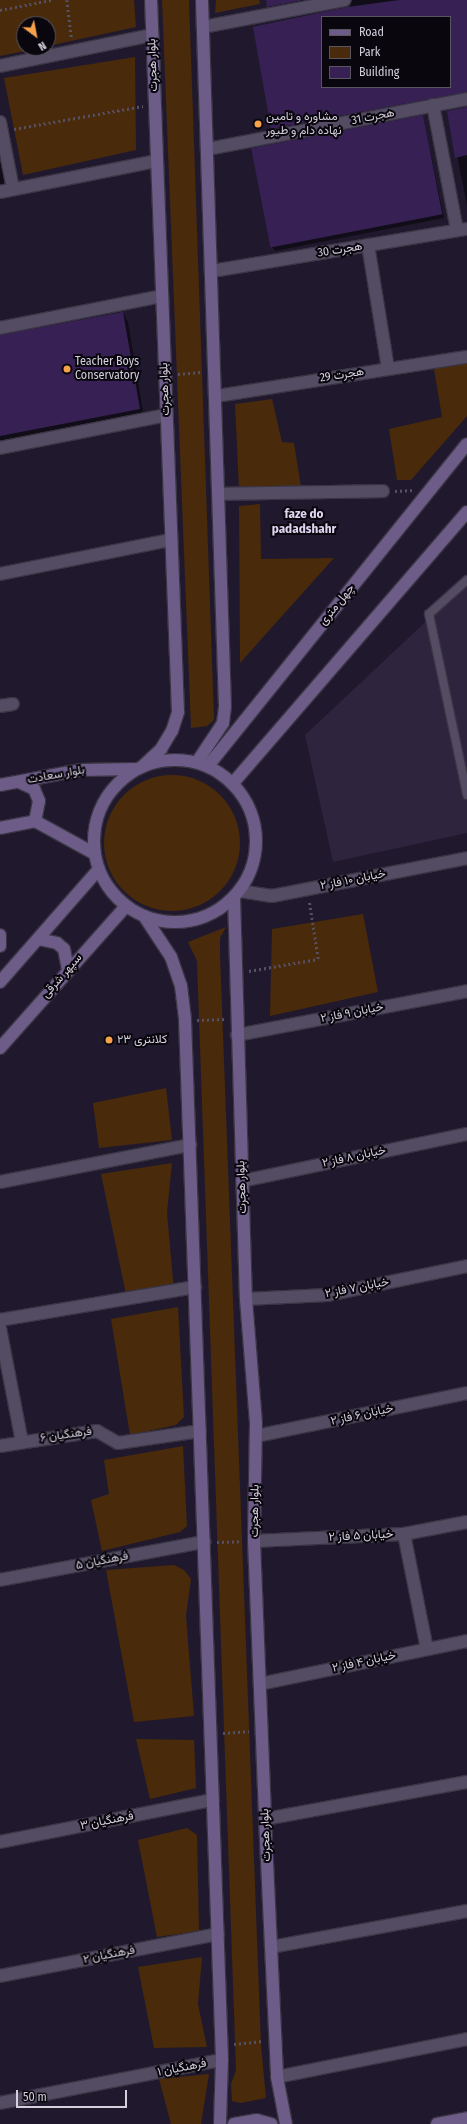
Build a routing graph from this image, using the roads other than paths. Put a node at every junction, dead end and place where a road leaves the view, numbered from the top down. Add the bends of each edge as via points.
1 (151, 0) edge
2 (202, 0) edge
3 (344, 0) edge
4 (203, 28) junction
5 (152, 35) junction
6 (0, 66) edge
7 (467, 99) edge
8 (433, 105) junction
9 (1, 127) edge
10 (208, 149) junction
11 (157, 160) junction
12 (13, 189) junction
13 (0, 192) edge
14 (462, 230) edge
15 (368, 245) junction
16 (212, 271) junction
17 (162, 296) junction
18 (0, 328) edge
19 (467, 357) edge
20 (388, 368) junction
21 (217, 396) junction
22 (166, 415) junction
23 (467, 444) edge
24 (0, 448) edge
25 (383, 491) road end
26 (219, 494) junction
27 (467, 513) edge
28 (170, 540) junction
29 (0, 574) edge
30 (467, 580) edge
31 (13, 704) dead end
32 (0, 706) edge
33 (202, 764) junction
34 (139, 767) junction
35 (19, 782) junction
36 (233, 783) junction
37 (0, 785) edge
38 (467, 795) edge
39 (35, 821) junction
40 (0, 828) edge
41 (95, 854) junction
42 (467, 858) edge
43 (99, 869) junction
44 (237, 894) junction
45 (126, 906) junction
46 (144, 916) junction
47 (0, 935) edge
48 (38, 939) junction
49 (0, 946) edge
50 (68, 969) junction
51 (0, 982) edge
52 (467, 991) edge
53 (237, 1035) junction
54 (0, 1048) edge
55 (467, 1134) edge
56 (190, 1145) junction
57 (242, 1181) junction
58 (0, 1182) edge
59 (467, 1266) edge
60 (195, 1287) junction
61 (246, 1299) junction
62 (0, 1320) edge
63 (0, 1328) edge
64 (467, 1393) edge
65 (200, 1431) junction
66 (256, 1436) junction
67 (22, 1442) junction
68 (0, 1446) edge
69 (467, 1522) edge
70 (404, 1534) junction
71 (254, 1541) junction
72 (204, 1542) junction
73 (0, 1580) edge
74 (467, 1641) edge
75 (427, 1649) junction
76 (260, 1684) junction
77 (467, 1782) edge
78 (213, 1800) junction
79 (265, 1819) junction
80 (0, 1842) edge
81 (467, 1911) edge
82 (218, 1934) junction
83 (271, 1947) junction
84 (0, 1976) edge
85 (467, 2039) edge
86 (222, 2060) junction
87 (277, 2077) junction
88 (0, 2103) edge
89 (467, 2118) edge
90 (220, 2124) edge
91 (234, 2124) edge
92 (272, 2124) edge
93 (286, 2124) edge
94 (438, 2124) edge

1 - 5 main road, بلوار هجرت
2 - 4 main road
3 - 4 street
4 - 10 main road
5 - 6 street
5 - 11 main road, بلوار هجرت
7 - 8 street, هجرت 31
8 - 10 street, هجرت 31
8 - 14 street
9 - 12 street
10 - 16 main road
11 - 12 street
11 - 17 main road, بلوار هجرت
12 - 13 street
14 - 15 street, هجرت 30
15 - 16 street, هجرت 30
15 - 20 street
16 - 21 main road
17 - 18 street
17 - 22 main road, بلوار هجرت
19 - 20 street, هجرت 29
20 - 21 street, هجرت 29
21 - 26 main road
22 - 24 street
22 - 28 main road, بلوار هجرت
23 - 33 main road, چهل متری
25 - 26 street
26 - 33 main road via 226,706 222,723
27 - 36 main road
28 - 29 street
28 - 34 main road, بلوار هجرت via 178,712 172,731 161,749
30 - 38 lane via 429,614
31 - 32 street
33 - 34 main road via 170,759
33 - 36 main road
34 - 35 main road, بلوار سعادت via 80,770
34 - 41 main road via 119,781 104,803 94,834
35 - 37 main road, بلوار سعادت
35 - 39 main road via 34,789 39,801
36 - 44 main road via 247,802 255,824 257,847 251,870
39 - 40 main road
39 - 41 main road
41 - 43 main road
42 - 44 street, خیابان ۱۰ فاز ۲ via 272,896
43 - 45 main road via 109,889
43 - 48 main road
44 - 46 main road via 219,909 188,920 163,921
44 - 53 main road, بلوار هجرت
45 - 46 main road
45 - 50 main road, سپهر شرقی
46 - 56 main road via 171,957 181,986 185,1020
47 - 49 main road
48 - 50 main road via 48,939 61,946 68,959
48 - 51 main road
50 - 54 main road, سپهر شرقی
52 - 53 street, خیابان ۹ فاز ۲
53 - 57 main road, بلوار هجرت
55 - 57 street, خیابان ۸ فاز ۲
56 - 58 street
56 - 60 main road
57 - 61 main road, بلوار هجرت
59 - 61 street, خیابان ۷ فاز ۲ via 327,1295
60 - 62 street
60 - 65 main road
61 - 66 main road, بلوار هجرت
63 - 67 street
64 - 66 street, خیابان ۶ فاز ۲
65 - 67 street, فرهنگیان ۶ via 118,1443 97,1431
65 - 72 main road
66 - 71 main road, بلوار هجرت
67 - 68 street, فرهنگیان ۶
69 - 70 street, خیابان ۵ فاز ۲
70 - 71 street, خیابان ۵ فاز ۲
70 - 75 street
71 - 76 main road, بلوار هجرت
72 - 73 street, فرهنگیان ۵
72 - 78 main road
74 - 75 street, خیابان ۴ فاز ۲
75 - 76 street, خیابان ۴ فاز ۲
76 - 79 main road, بلوار هجرت
77 - 79 street
78 - 80 street, فرهنگیان ۳
78 - 82 main road
79 - 83 main road, بلوار هجرت
81 - 83 street
82 - 84 street, فرهنگیان ۲
82 - 86 main road
83 - 87 main road, بلوار هجرت
85 - 87 street
86 - 88 street, فرهنگیان ۱
86 - 90 main road
87 - 93 main road, بلوار هجرت
89 - 94 main road
91 - 92 main road via 257,2120

